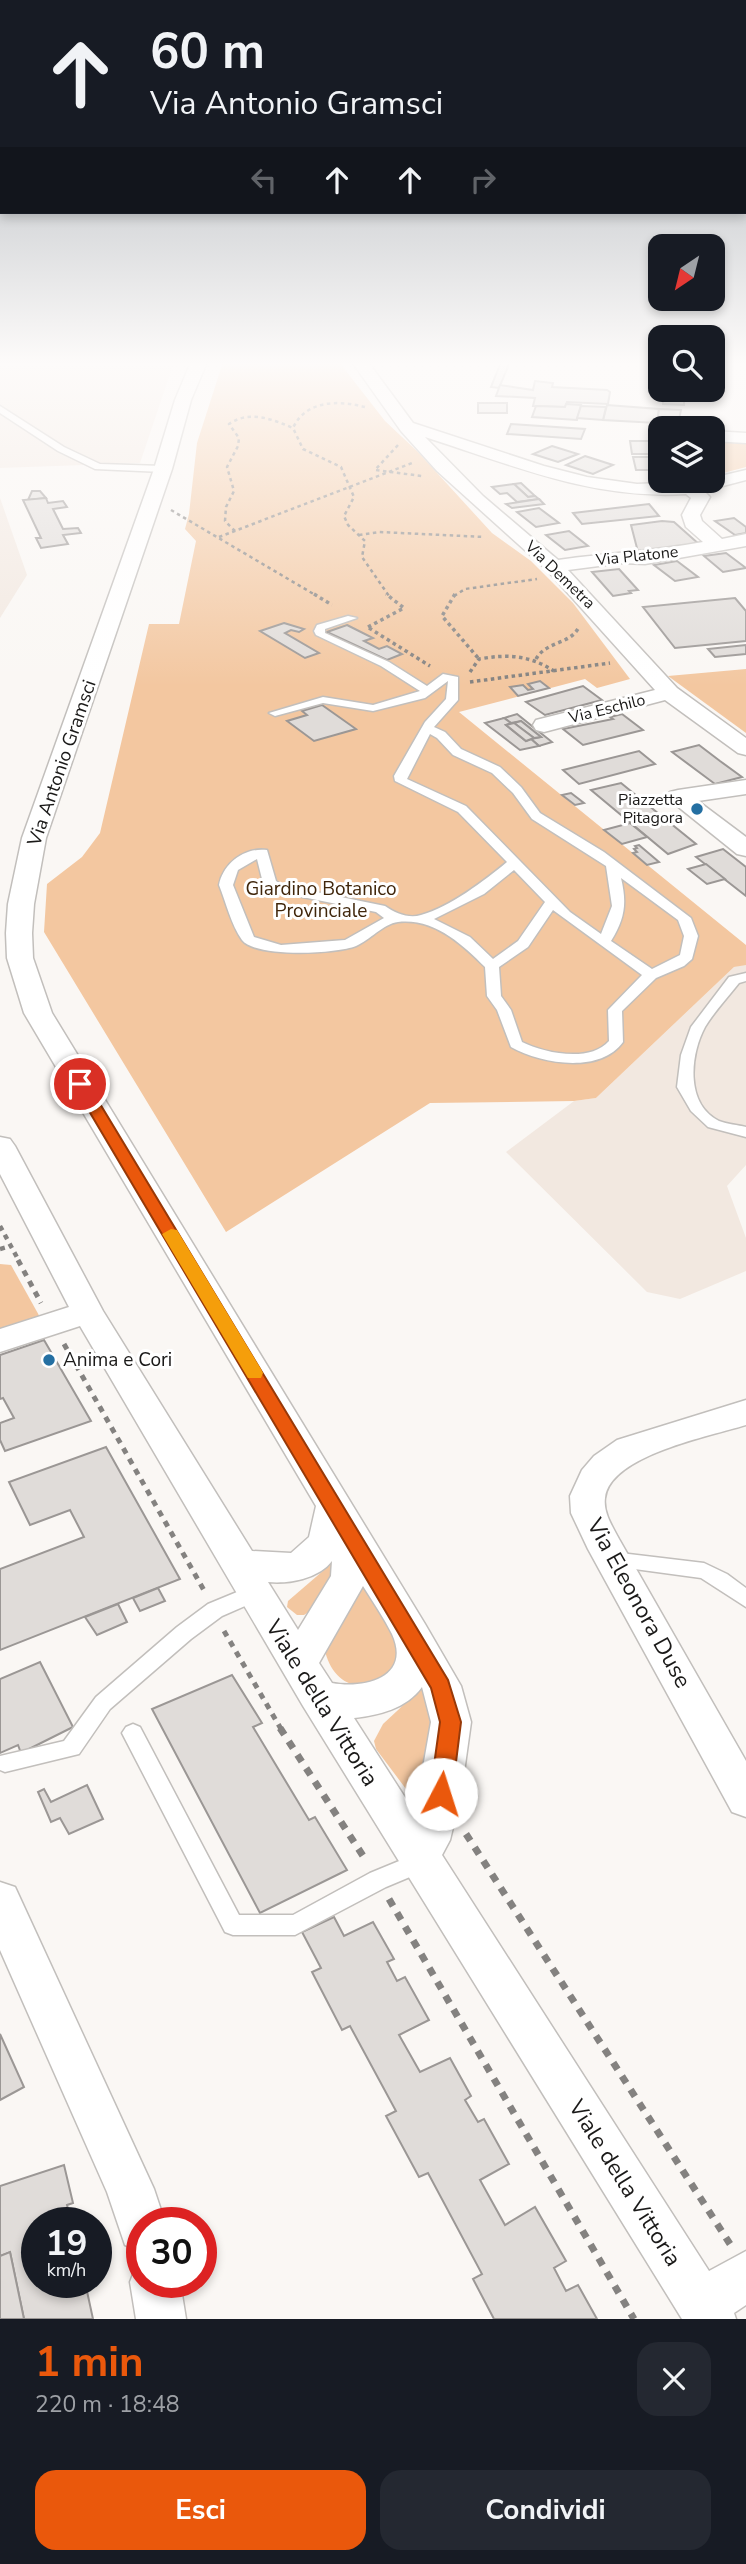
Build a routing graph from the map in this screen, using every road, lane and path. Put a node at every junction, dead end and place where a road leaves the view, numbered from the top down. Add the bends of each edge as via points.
1 (163, 470) edge
2 (227, 470) edge
3 (343, 470) edge
4 (376, 470) edge
5 (393, 470) edge
6 (428, 470) edge
7 (440, 470) edge
8 (543, 470) edge
9 (385, 473) junction
10 (746, 475) edge
11 (725, 480) edge
12 (350, 486) junction
13 (648, 489) edge
14 (696, 493) edge
15 (170, 510) dead end
16 (475, 528) dead end
17 (235, 531) junction
18 (359, 535) junction
19 (219, 537) junction
20 (746, 540) edge
21 (719, 546) junction
22 (554, 566) junction
23 (531, 572) dead end
24 (352, 618) junction
25 (572, 618) dead end
26 (368, 627) junction
27 (479, 659) junction
28 (536, 659) junction
29 (637, 660) junction
30 (554, 671) junction
31 (455, 679) junction
32 (427, 691) junction
33 (668, 693) junction
34 (275, 713) dead end
35 (544, 725) dead end
36 (428, 729) junction
37 (746, 748) edge
38 (746, 788) edge
39 (738, 843) edge
40 (514, 863) junction
41 (612, 867) junction
42 (10, 898) edge
43 (552, 902) junction
44 (394, 918) junction
45 (422, 920) junction
46 (603, 942) junction
47 (492, 966) junction
48 (651, 975) junction
49 (746, 977) edge
50 (746, 1132) edge
51 (0, 1146) edge
52 (0, 1226) edge
53 (11, 1245) junction
54 (0, 1249) edge
55 (88, 1312) junction
56 (52, 1324) junction
57 (0, 1341) edge
58 (746, 1412) edge
59 (343, 1521) junction
60 (612, 1560) junction
61 (247, 1578) junction
62 (746, 1599) edge
63 (215, 1610) junction
64 (412, 1635) junction
65 (308, 1680) junction
66 (133, 1733) dead end
67 (5, 1763) dead end
68 (441, 1794) junction
69 (746, 1798) edge
70 (420, 1859) junction
71 (379, 1880) junction
72 (0, 1901) edge
73 (136, 2207) edge
74 (740, 2263) edge
75 (158, 2298) edge
76 (706, 2312) edge
77 (161, 2319) edge
78 (634, 2319) edge

1 - 42 street, Via Antonio Gramsci
2 - 17 path via 234,491 225,521
3 - 12 path
4 - 9 path
5 - 9 path
6 - 9 path
7 - 22 street, Via Demetra
8 - 13 street via 600,486
9 - 12 path
10 - 11 street
12 - 17 path
12 - 18 path via 354,497 344,516
14 - 21 street, Via Platone via 701,497 691,515 693,523
15 - 19 path
16 - 18 path via 484,537
17 - 19 path
18 - 26 path via 365,541 362,557 385,593 404,608
19 - 24 path
20 - 21 street, Via Platone
21 - 22 street, Via Platone
22 - 29 street, Via Demetra
23 - 27 path via 539,579 465,589 455,593 447,606 442,616
24 - 26 path
24 - 32 lane via 318,631
25 - 28 path via 580,628 573,636 538,652
26 - 31 path
27 - 28 path via 507,654
27 - 31 path
28 - 30 path
29 - 30 path
29 - 33 street, Via Demetra
30 - 31 path via 481,682
31 - 32 lane
31 - 36 lane via 452,700
32 - 34 lane via 373,708 323,700
33 - 35 street, Via Eschilo
33 - 37 street, Via Demetra
36 - 40 lane via 401,781 462,808
36 - 41 lane via 457,752 496,770 536,816
38 - 39 street via 678,797
40 - 43 lane
40 - 45 lane via 479,891
41 - 46 lane via 621,906
41 - 48 lane via 684,918 689,929 687,956
42 - 59 street, Via Antonio Gramsci via 20,958 38,1013
43 - 46 lane
43 - 47 lane via 523,944
44 - 44 lane via 348,944 270,948 248,939 226,885 227,876 245,858 262,853 270,883 278,888 380,909
44 - 45 lane
45 - 47 lane via 465,940
46 - 48 lane
47 - 48 lane via 494,996 516,1044 562,1057 582,1058 610,1049 616,1042 615,1010
49 - 50 lane via 734,980 698,1027 688,1055 685,1087 696,1108 713,1124
51 - 55 street, Viale della Vittoria
52 - 53 path
53 - 54 path
53 - 56 path
55 - 56 street
55 - 61 street, Viale della Vittoria
56 - 57 street
56 - 63 path
58 - 60 street, Via Eleonora Duse via 629,1449 612,1459 590,1489 587,1508
59 - 61 street via 310,1560
59 - 64 street, Via Antonio Gramsci
59 - 65 street via 349,1578
60 - 62 lane via 704,1571
60 - 69 street, Via Eleonora Duse
61 - 63 lane
61 - 65 street, Viale della Vittoria
63 - 67 lane via 103,1703 71,1748
63 - 71 path via 298,1759
64 - 65 street via 415,1647 410,1673 390,1693 354,1703 331,1700
64 - 68 street, Via Antonio Gramsci via 440,1686 451,1722
65 - 70 street, Viale della Vittoria
66 - 71 lane via 233,1925 295,1925
68 - 70 street, Via Antonio Gramsci
68 - 74 path
70 - 71 lane
70 - 76 street, Viale della Vittoria
71 - 78 path
72 - 73 street
74 - 76 street
75 - 77 street

